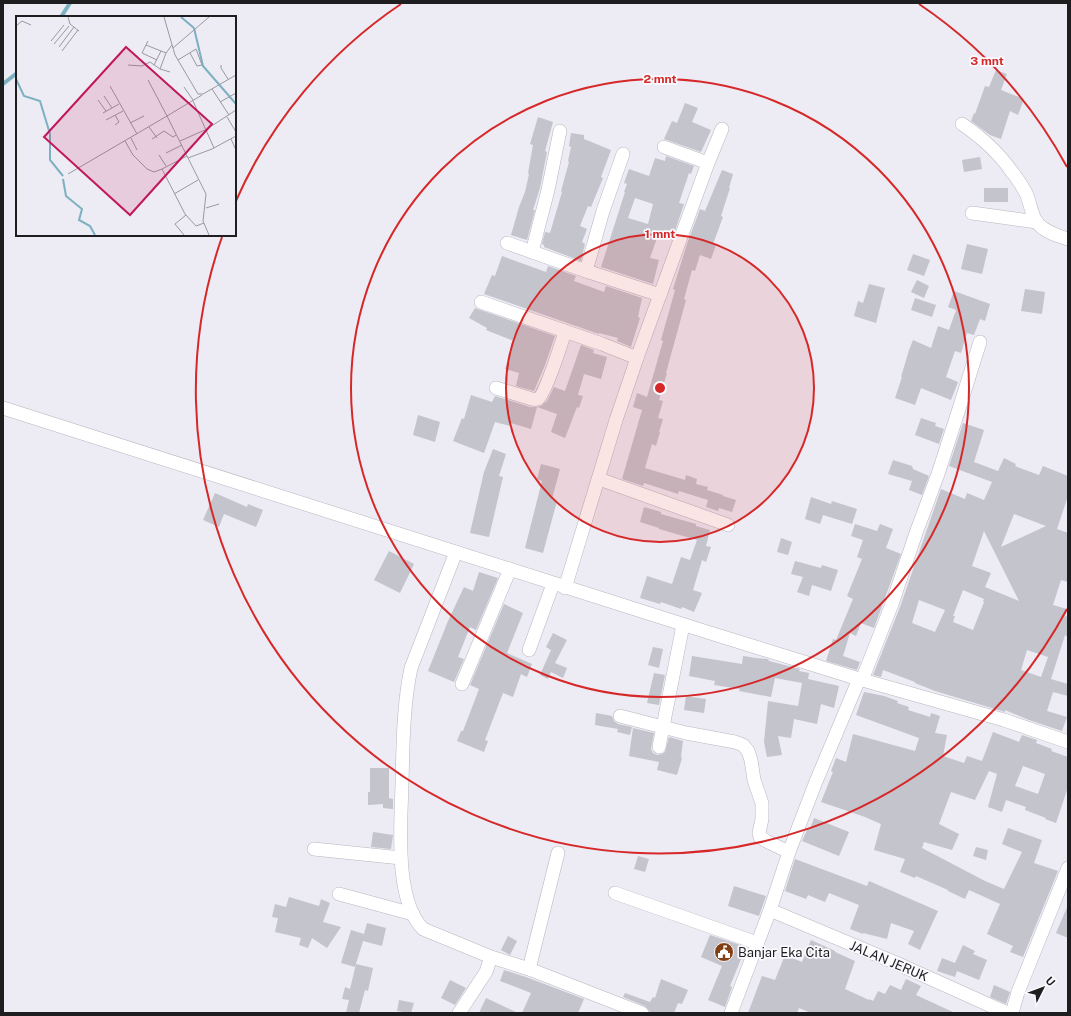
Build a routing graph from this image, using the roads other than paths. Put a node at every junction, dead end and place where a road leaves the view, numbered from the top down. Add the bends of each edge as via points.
1 (962, 124) dead end
2 (722, 129) dead end
3 (560, 131) dead end
4 (664, 147) dead end
5 (623, 154) dead end
6 (708, 163) junction
7 (972, 213) dead end
8 (1037, 222) junction
9 (1068, 239) edge
10 (507, 243) dead end
11 (532, 252) junction
12 (586, 271) junction
13 (660, 295) junction
14 (481, 302) dead end
15 (565, 331) junction
16 (980, 342) dead end
17 (637, 358) junction
18 (496, 388) dead end
19 (3, 408) edge
20 (599, 479) junction
21 (728, 525) dead end
22 (456, 552) junction
23 (510, 569) junction
24 (559, 586) junction
25 (683, 625) junction
26 (529, 650) dead end
27 (861, 680) junction
28 (462, 684) dead end
29 (620, 716) dead end
30 (662, 726) junction
31 (1068, 742) edge
32 (659, 746) dead end
33 (314, 848) dead end
34 (789, 852) junction
35 (558, 853) dead end
36 (401, 858) junction
37 (1068, 868) edge
38 (615, 893) dead end
39 (339, 894) dead end
40 (770, 910) junction
41 (413, 914) junction
42 (757, 943) junction
43 (491, 957) junction
44 (529, 969) junction
45 (459, 1013) edge
46 (642, 1013) edge
47 (731, 1013) edge
48 (1007, 1013) edge
49 (1012, 1013) edge

1 - 8 street via 994,151 1013,173 1025,192
2 - 6 street
3 - 11 street
4 - 6 street
5 - 12 street
6 - 13 street
7 - 8 street
8 - 9 street via 1052,233
10 - 11 street
11 - 12 street
12 - 13 street
13 - 17 street
14 - 15 street
15 - 17 street
15 - 18 street via 539,398 536,400
16 - 27 street via 938,474 892,604
17 - 20 street
19 - 22 street
20 - 21 street
20 - 24 street
22 - 23 street
22 - 36 street via 411,668 408,684 404,726
23 - 24 street
23 - 28 street
24 - 25 street
24 - 26 street
25 - 27 street
25 - 30 street
27 - 31 street via 1004,720
27 - 34 street
29 - 30 street
30 - 32 street
30 - 34 street via 742,745 748,751 762,803 760,837
33 - 36 street
34 - 40 street
35 - 44 street
36 - 41 street
37 - 49 street
38 - 42 street
39 - 41 street
40 - 42 street
40 - 48 street, JALAN JERUK
41 - 43 street via 423,929
42 - 47 street
43 - 44 street
43 - 45 street via 486,972
44 - 46 street

